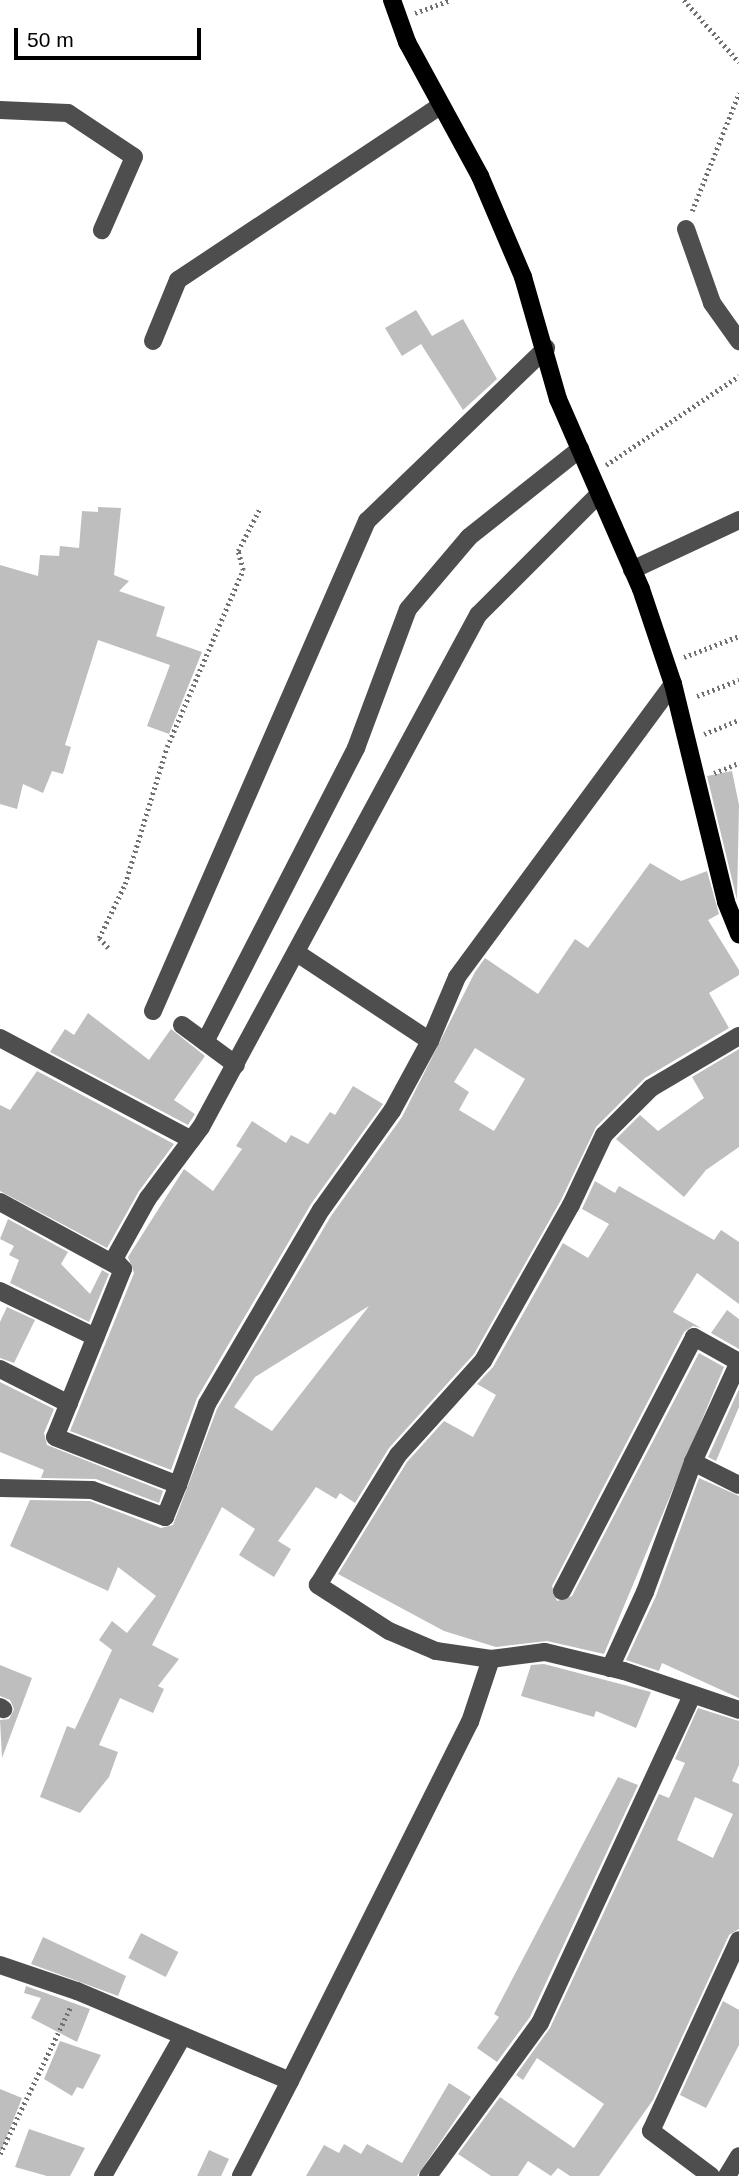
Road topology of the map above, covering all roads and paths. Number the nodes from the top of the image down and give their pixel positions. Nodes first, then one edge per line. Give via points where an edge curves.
1 (392, 0) edge
2 (451, 0) edge
3 (684, 0) edge
4 (399, 19) junction
5 (739, 62) edge
6 (739, 93) edge
7 (440, 106) junction
8 (0, 110) edge
9 (686, 229) joint
10 (102, 230) dead end
11 (153, 341) dead end
12 (739, 341) edge
13 (546, 348) junction
14 (739, 376) edge
15 (580, 449) junction
16 (591, 475) junction
17 (599, 494) junction
18 (260, 508) dead end
19 (739, 520) edge
20 (632, 570) junction
21 (739, 636) edge
22 (666, 664) junction
23 (739, 680) edge
24 (673, 684) junction
25 (677, 704) junction
26 (739, 720) edge
27 (687, 741) junction
28 (734, 910) edge
29 (739, 935) edge
30 (108, 948) dead end
31 (298, 953) junction
32 (153, 1011) dead end
33 (182, 1026) dead end
34 (739, 1036) edge
35 (0, 1038) edge
36 (430, 1041) junction
37 (205, 1042) junction
38 (236, 1065) junction
39 (192, 1140) junction
40 (0, 1202) edge
41 (123, 1269) junction
42 (0, 1291) edge
43 (95, 1337) junction
44 (739, 1362) edge
45 (0, 1369) edge
46 (69, 1404) junction
47 (693, 1462) junction
48 (178, 1485) junction
49 (739, 1485) edge
50 (0, 1488) edge
51 (562, 1591) dead end
52 (491, 1659) junction
53 (610, 1668) junction
54 (691, 1697) junction
55 (739, 1710) edge
56 (739, 1940) edge
57 (0, 1965) edge
58 (77, 1991) junction
59 (183, 2036) junction
60 (290, 2081) junction
61 (0, 2154) edge
62 (739, 2155) edge
63 (103, 2176) edge
64 (241, 2176) edge
65 (428, 2176) edge
66 (711, 2176) edge
67 (727, 2176) edge

1 - 4 main road
2 - 4 path
3 - 5 path
4 - 7 main road
6 - 9 path
7 - 11 street via 178,280
7 - 13 main road via 480,176 523,277
8 - 10 street via 68,113 134,157
9 - 12 street via 712,303
13 - 15 main road via 558,399
13 - 32 street via 367,521
14 - 16 path
15 - 16 main road
15 - 37 street via 469,537 408,609 356,748
16 - 17 main road
17 - 20 main road
17 - 31 street via 478,615
18 - 30 path via 239,551 243,570 167,747 125,884 99,939
19 - 20 street
20 - 22 main road
21 - 22 path
22 - 24 main road
23 - 25 path
24 - 25 main road
24 - 36 street via 457,977
25 - 27 main road
26 - 27 path
27 - 28 main road
28 - 29 main road
31 - 36 street
31 - 38 street
33 - 37 street
34 - 52 street via 651,1088 604,1135 571,1205 483,1362 398,1455 318,1585 389,1631 436,1651
35 - 39 street
36 - 48 street via 392,1111 321,1210 207,1404
37 - 38 street
38 - 39 street
39 - 41 street via 148,1198 114,1259
40 - 41 street
41 - 43 street
42 - 43 street
43 - 46 street
44 - 47 street
44 - 51 street via 694,1337
45 - 46 street
46 - 48 street via 55,1437
47 - 49 street
47 - 53 street via 645,1592
48 - 50 street via 165,1517 92,1490
52 - 53 street via 545,1652
52 - 60 street via 470,1723
53 - 54 street
54 - 55 street
54 - 65 street via 540,2023
56 - 66 street via 650,2131
57 - 58 street
58 - 59 street
58 - 61 path
59 - 60 street
59 - 63 street
60 - 64 street
62 - 67 street

